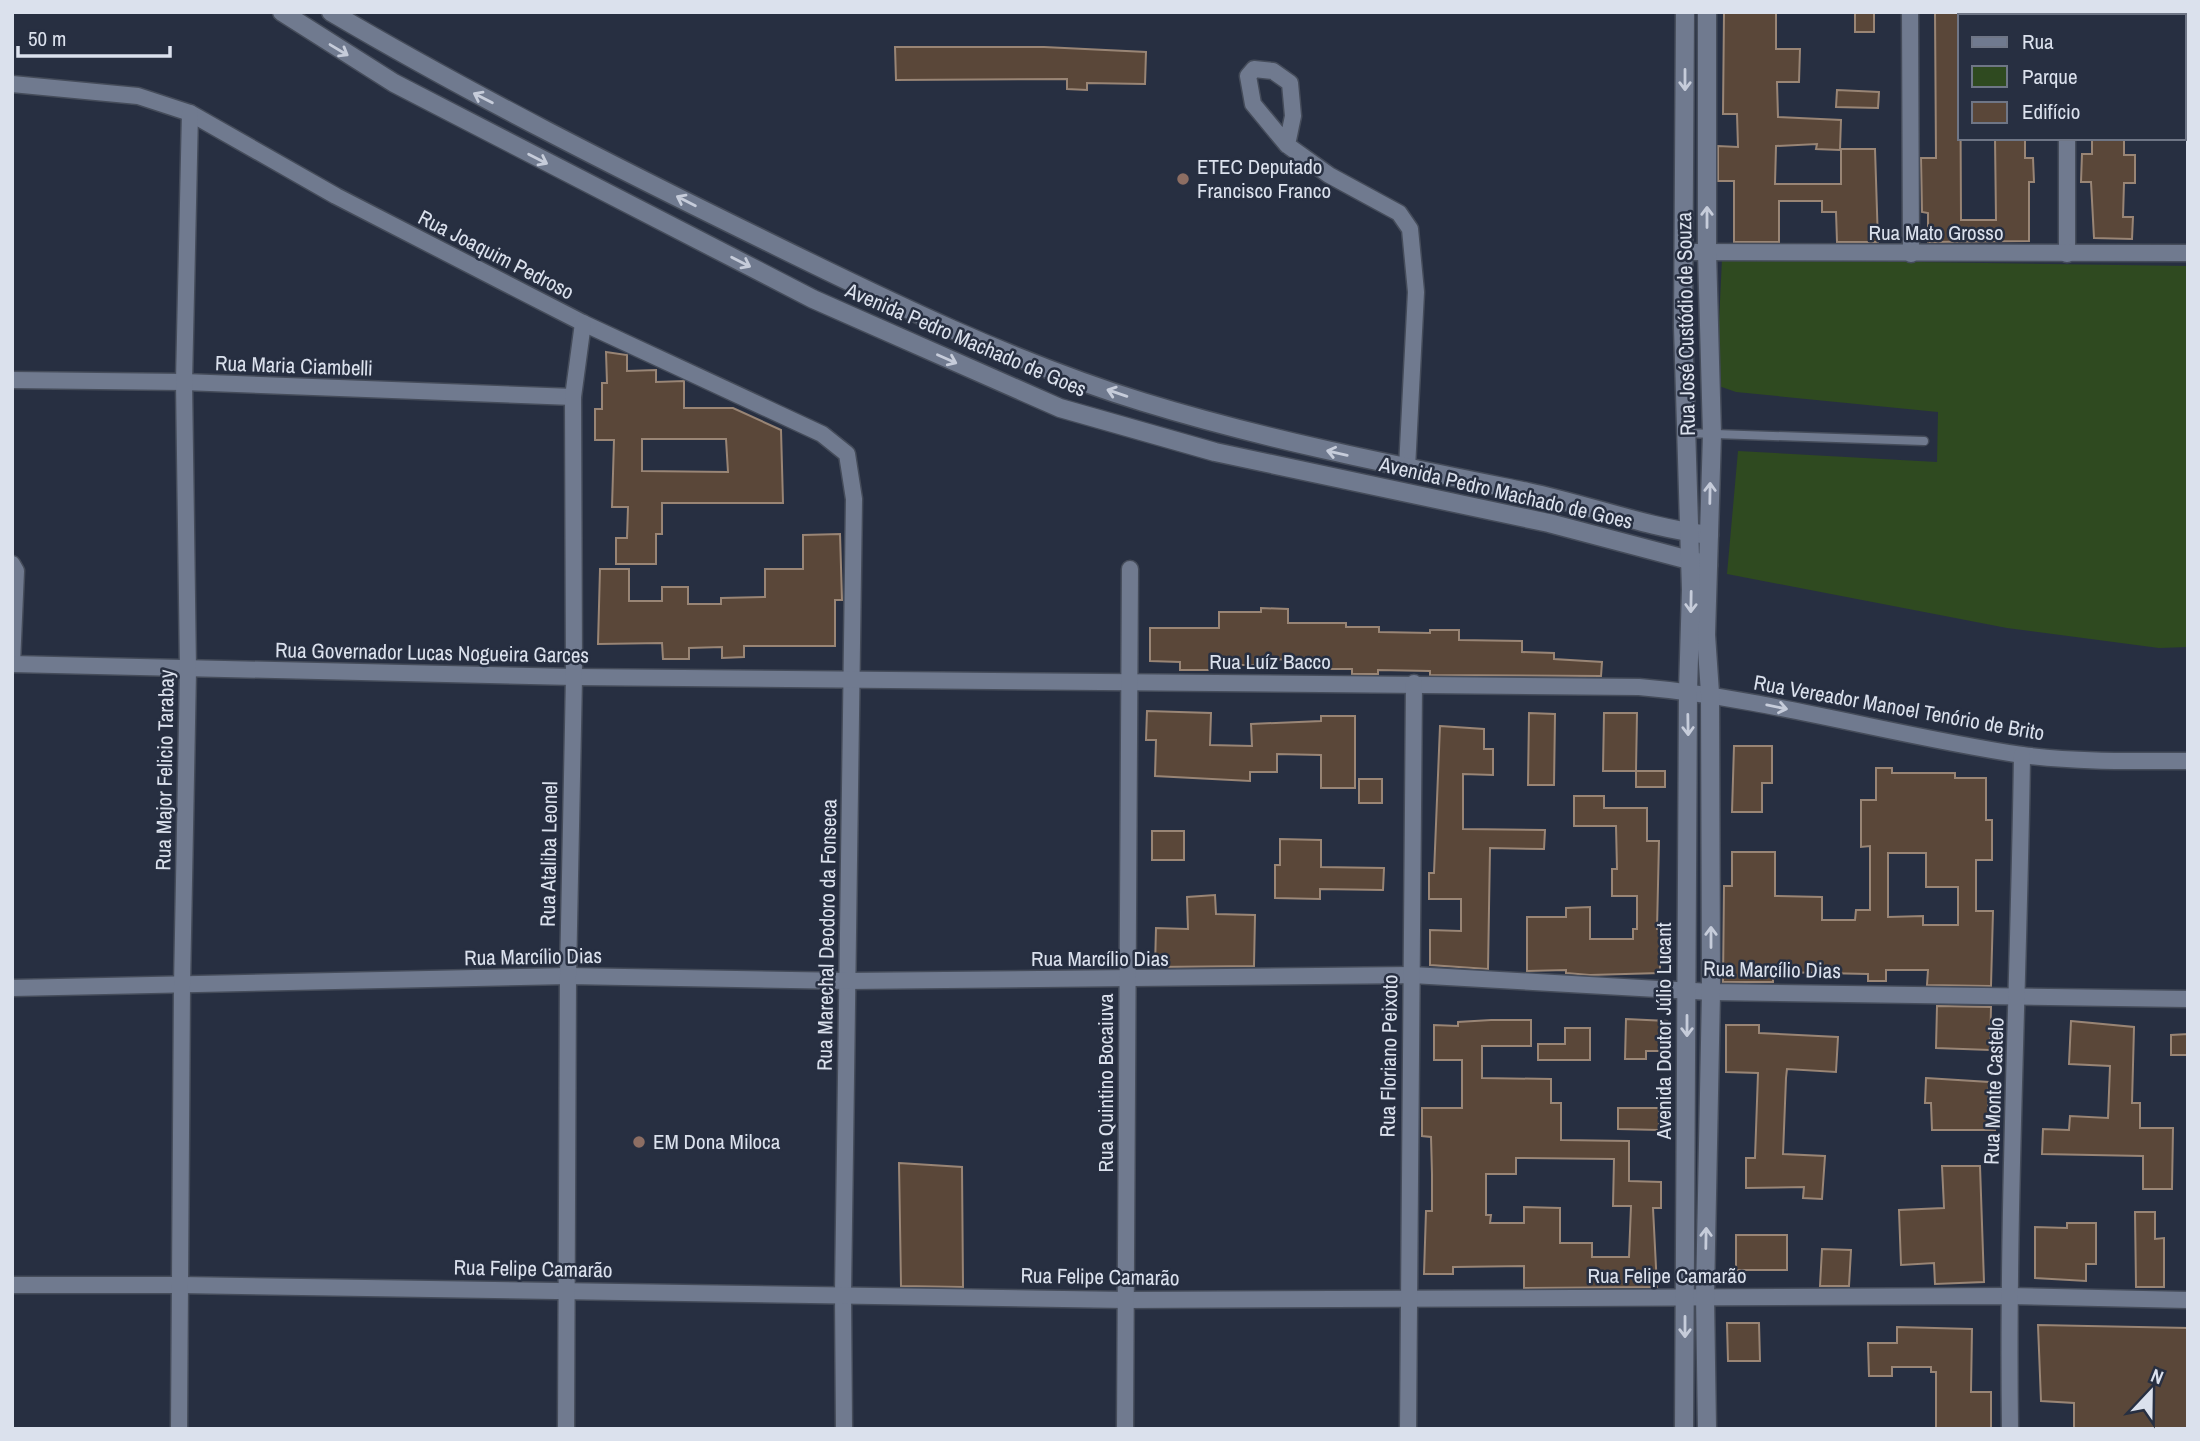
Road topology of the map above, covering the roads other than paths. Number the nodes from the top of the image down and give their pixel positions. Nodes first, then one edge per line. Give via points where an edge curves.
1 (282, 12) edge
2 (331, 12) edge
3 (1685, 12) edge
4 (1707, 12) edge
5 (1910, 12) edge
6 (12, 84) edge
7 (190, 113) junction
8 (2067, 140) edge
9 (1287, 145) dead end
10 (1683, 252) junction
11 (1707, 253) junction
12 (2188, 253) edge
13 (1911, 254) junction
14 (2067, 254) junction
15 (583, 323) junction
16 (12, 380) edge
17 (184, 382) junction
18 (573, 397) junction
19 (1686, 433) junction
20 (1712, 434) junction
21 (1924, 441) dead end
22 (839, 445) joint
23 (1407, 468) junction
24 (1690, 533) junction
25 (1710, 535) junction
26 (1689, 561) junction
27 (12, 564) edge
28 (1708, 565) junction
29 (1130, 569) dead end
30 (1698, 634) junction
31 (12, 664) edge
32 (188, 670) junction
33 (574, 677) junction
34 (852, 677) junction
35 (1132, 682) junction
36 (1414, 683) junction
37 (1688, 691) junction
38 (1710, 693) junction
39 (2022, 755) junction
40 (2188, 761) edge
41 (1412, 975) junction
42 (568, 976) junction
43 (1128, 980) junction
44 (848, 981) junction
45 (182, 986) junction
46 (12, 988) edge
47 (1687, 990) junction
48 (1712, 992) junction
49 (2019, 995) junction
50 (2188, 999) edge
51 (12, 1285) edge
52 (180, 1285) junction
53 (568, 1291) junction
54 (843, 1294) junction
55 (1705, 1296) junction
56 (2008, 1296) junction
57 (1685, 1297) junction
58 (1408, 1298) junction
59 (1126, 1300) junction
60 (2188, 1300) edge
61 (179, 1429) edge
62 (566, 1429) edge
63 (844, 1429) edge
64 (1125, 1429) edge
65 (1408, 1429) edge
66 (1684, 1429) edge
67 (1707, 1429) edge
68 (2010, 1429) edge

1 -> 26 street, Avenida Pedro Machado de Goes via 394,83 775,280 1060,408 1215,452 1549,523
23 -> 2 street, Avenida Pedro Machado de Goes via 1211,422 1040,365 714,216 414,62
3 -> 10 street, Rua José Custódio de Souza
11 -> 4 street, Rua José Custódio de Souza
5 - 13 street
6 - 7 street, Rua Joaquim Pedroso via 138,96
7 - 15 street, Rua Joaquim Pedroso via 336,196
7 - 17 street, Rua Major Felicio Tarabay
8 - 14 street
9 - 23 street via 1399,214 1410,229 1416,292
10 - 11 street, Rua Mato Grosso
10 - 19 street, Rua José Custódio de Souza
11 - 13 street, Rua Mato Grosso
11 - 20 street, Rua José Custódio de Souza
12 - 14 street, Rua Mato Grosso
13 - 14 street, Rua Mato Grosso
15 - 18 street, Rua Ataliba Leonel
15 - 22 street, Rua Joaquim Pedroso
16 - 17 street, Rua Maria Ciambelli
17 - 18 street, Rua Maria Ciambelli
17 - 32 street, Rua Major Felicio Tarabay
18 - 33 street, Rua Ataliba Leonel
19 - 20 lane
19 - 24 street, Rua José Custódio de Souza
20 - 21 lane
25 -> 20 street, Rua José Custódio de Souza
22 - 34 street, Rua Marechal Deodoro da Fonseca via 851,467 854,499
23 - 24 street, Avenida Pedro Machado de Goes via 1533,493
24 - 25 street, Avenida Pedro Machado de Goes
24 - 26 street, Rua José Custódio de Souza
25 - 28 street, Rua José Custódio de Souza
26 - 28 street, Avenida Pedro Machado de Goes
26 -> 30 street, Rua José Custódio de Souza
27 - 31 street via 16,571
28 - 30 street, Rua José Custódio de Souza
29 - 35 street, Rua Quintino Bocaiuva
30 - 37 street, Avenida Doutor Júlio Lucant
30 - 38 street
31 - 32 street, Rua Governador Lucas Nogueira Garces
32 - 33 street, Rua Governador Lucas Nogueira Garces
32 - 45 street, Rua Major Felicio Tarabay
33 - 34 street, Rua Governador Lucas Nogueira Garces
33 - 42 street, Rua Ataliba Leonel
34 - 35 street, Rua Luíz Bacco
34 - 44 street, Rua Marechal Deodoro da Fonseca
35 - 36 street, Rua Luíz Bacco
35 - 43 street, Rua Quintino Bocaiuva
36 - 37 street, Rua Luíz Bacco
36 - 41 street, Rua Floriano Peixoto
37 - 38 street, Rua Vereador Manoel Tenório de Brito
37 -> 47 street, Avenida Doutor Júlio Lucant
38 -> 39 street, Rua Vereador Manoel Tenório de Brito
48 -> 38 street
39 - 40 street, Rua Vereador Manoel Tenório de Brito
39 - 49 street, Rua Monte Castelo
41 - 43 street, Rua Marcílio Dias
41 - 47 street, Rua Marcílio Dias
41 - 58 street, Rua Floriano Peixoto
42 - 44 street, Rua Marcílio Dias
42 - 45 street, Rua Marcílio Dias
42 - 53 street, Rua Ataliba Leonel
43 - 44 street, Rua Marcílio Dias
43 - 59 street, Rua Quintino Bocaiuva
44 - 54 street, Rua Marechal Deodoro da Fonseca
45 - 46 street, Rua Marcílio Dias
45 - 52 street, Rua Major Felicio Tarabay
47 - 48 street, Rua Marcílio Dias
47 -> 57 street, Avenida Doutor Júlio Lucant
48 - 49 street, Rua Marcílio Dias
55 -> 48 street
49 - 50 street, Rua Marcílio Dias
49 - 56 street, Rua Monte Castelo
51 - 52 street, Rua Felipe Camarão
52 - 53 street, Rua Felipe Camarão
52 - 61 street, Rua Major Felicio Tarabay
53 - 54 street, Rua Felipe Camarão
53 - 62 street, Rua Ataliba Leonel
54 - 59 street, Rua Felipe Camarão
54 - 63 street, Rua Marechal Deodoro da Fonseca
55 - 56 street, Rua Felipe Camarão
55 - 57 street, Rua Felipe Camarão
55 - 67 street
56 - 60 street, Rua Felipe Camarão
56 - 68 street, Rua Monte Castelo
57 - 58 street, Rua Felipe Camarão
57 -> 66 street, Avenida Doutor Júlio Lucant
58 - 59 street, Rua Felipe Camarão
58 - 65 street, Rua Floriano Peixoto
59 - 64 street, Rua Quintino Bocaiuva

